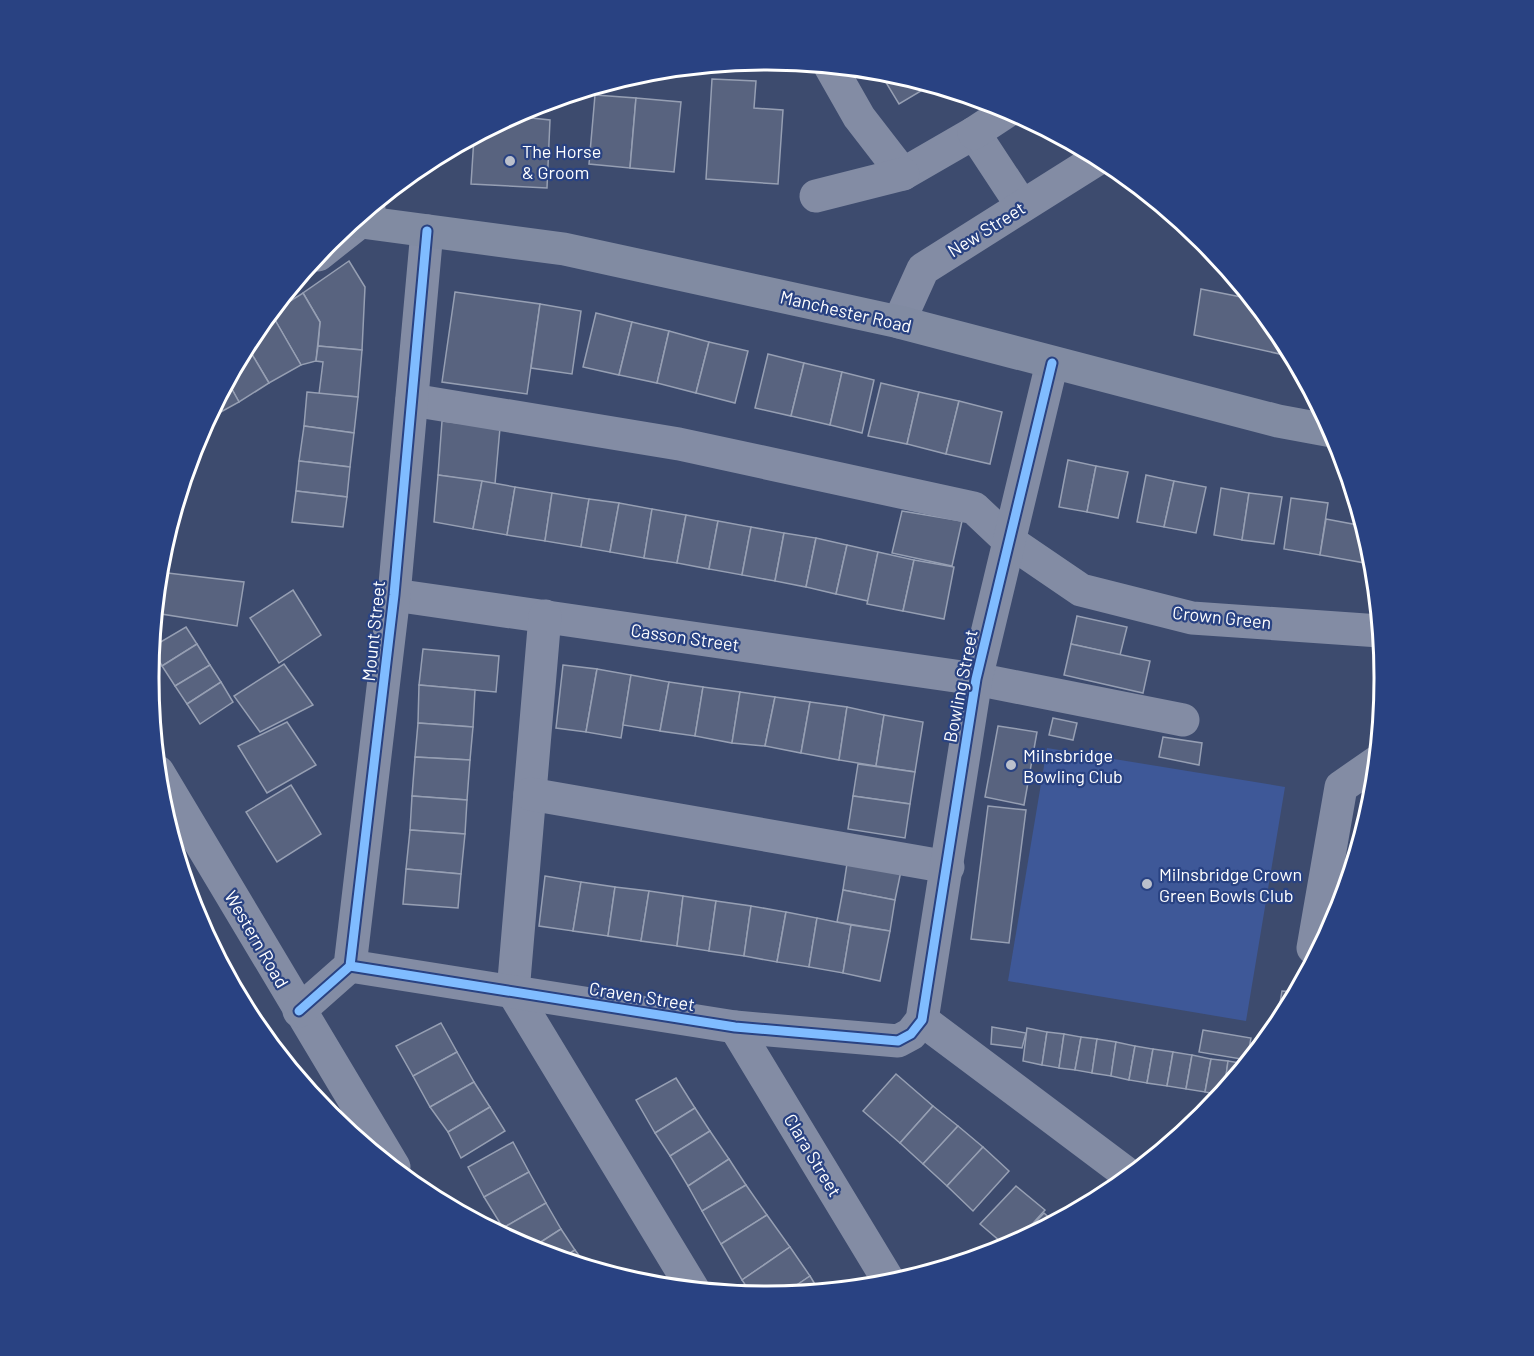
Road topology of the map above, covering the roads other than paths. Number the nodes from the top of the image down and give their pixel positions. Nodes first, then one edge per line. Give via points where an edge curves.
1 (835, 75) edge
2 (999, 117) edge
3 (974, 133) junction
4 (1090, 164) edge
5 (903, 174) junction
6 (816, 196) dead end
7 (1022, 206) junction
8 (369, 219) edge
9 (428, 231) junction
10 (898, 322) junction
11 (1052, 363) junction
12 (412, 400) junction
13 (1321, 429) edge
14 (1009, 541) junction
15 (394, 595) junction
16 (545, 616) junction
17 (1372, 630) edge
18 (976, 679) junction
19 (1183, 720) dead end
20 (1367, 769) edge
21 (170, 793) edge
22 (531, 794) junction
23 (948, 867) junction
24 (1314, 942) edge
25 (350, 966) junction
26 (513, 992) junction
27 (299, 1011) junction
28 (922, 1020) junction
29 (735, 1027) junction
30 (383, 1148) edge
31 (1123, 1170) edge
32 (885, 1274) edge
33 (688, 1280) edge

1 - 5 street via 859,117
2 - 3 street
3 - 5 street
3 - 7 street
4 - 7 street, New Street
5 - 6 street
7 - 10 street, New Street via 923,269
8 - 9 main road, Manchester Road
9 - 10 main road, Manchester Road via 564,249
9 - 12 street, Mount Street
10 - 11 main road, Manchester Road
11 - 13 main road, Manchester Road
11 - 14 street, Bowling Street
12 - 14 street, Crown Green via 679,444 974,508
12 - 15 street, Mount Street
14 - 17 street, Crown Green via 1081,590 1192,618
14 - 18 street, Bowling Street
15 - 16 street, Casson Street
15 - 25 street, Mount Street
16 - 18 street, Casson Street
16 - 22 street
18 - 19 street, Casson Street
18 - 23 street, Bowling Street
20 - 24 street via 1341,788
21 - 27 street, Western Road
22 - 23 street
22 - 26 street
23 - 28 street, Bowling Street
25 - 26 street, Craven Street
25 - 27 street
26 - 29 street, Craven Street
26 - 33 street
27 - 30 street, Western Road
28 - 29 street, Craven Street via 911,1034 898,1041
28 - 31 street
29 - 32 street, Clara Street

